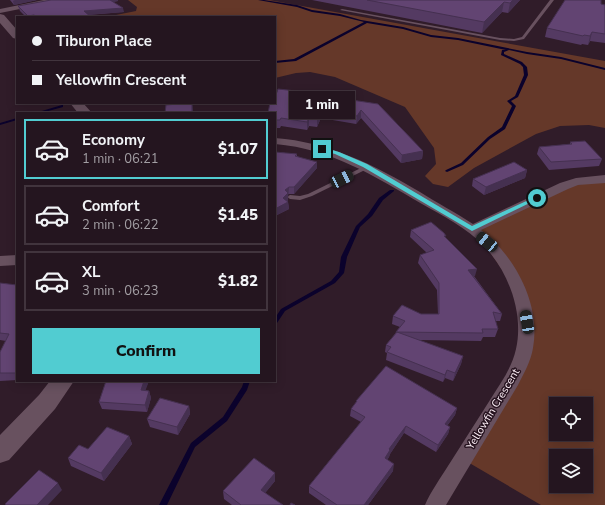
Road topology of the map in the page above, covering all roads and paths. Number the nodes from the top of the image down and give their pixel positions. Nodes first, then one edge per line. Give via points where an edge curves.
1 (55, 0) edge
2 (552, 0) edge
3 (342, 10) dead end
4 (0, 11) edge
5 (0, 17) edge
6 (16, 35) edge
7 (77, 104) edge
8 (84, 112) edge
9 (276, 141) edge
10 (367, 167) junction
11 (605, 179) edge
12 (290, 198) dead end
13 (472, 229) junction
14 (16, 260) edge
15 (0, 261) edge
16 (62, 382) edge
17 (0, 452) edge
18 (435, 505) edge

1 - 4 street
2 - 3 lane via 523,38 514,40
5 - 6 street
7 - 8 street
9 - 10 street, Yellowfin Crescent via 322,149
10 - 12 lane via 310,195
10 - 13 street, Yellowfin Crescent
11 - 13 street via 564,186
13 - 18 street, Yellowfin Crescent via 497,253 516,284 524,304 527,322 526,341 521,361 512,380
14 - 15 street
16 - 17 street

